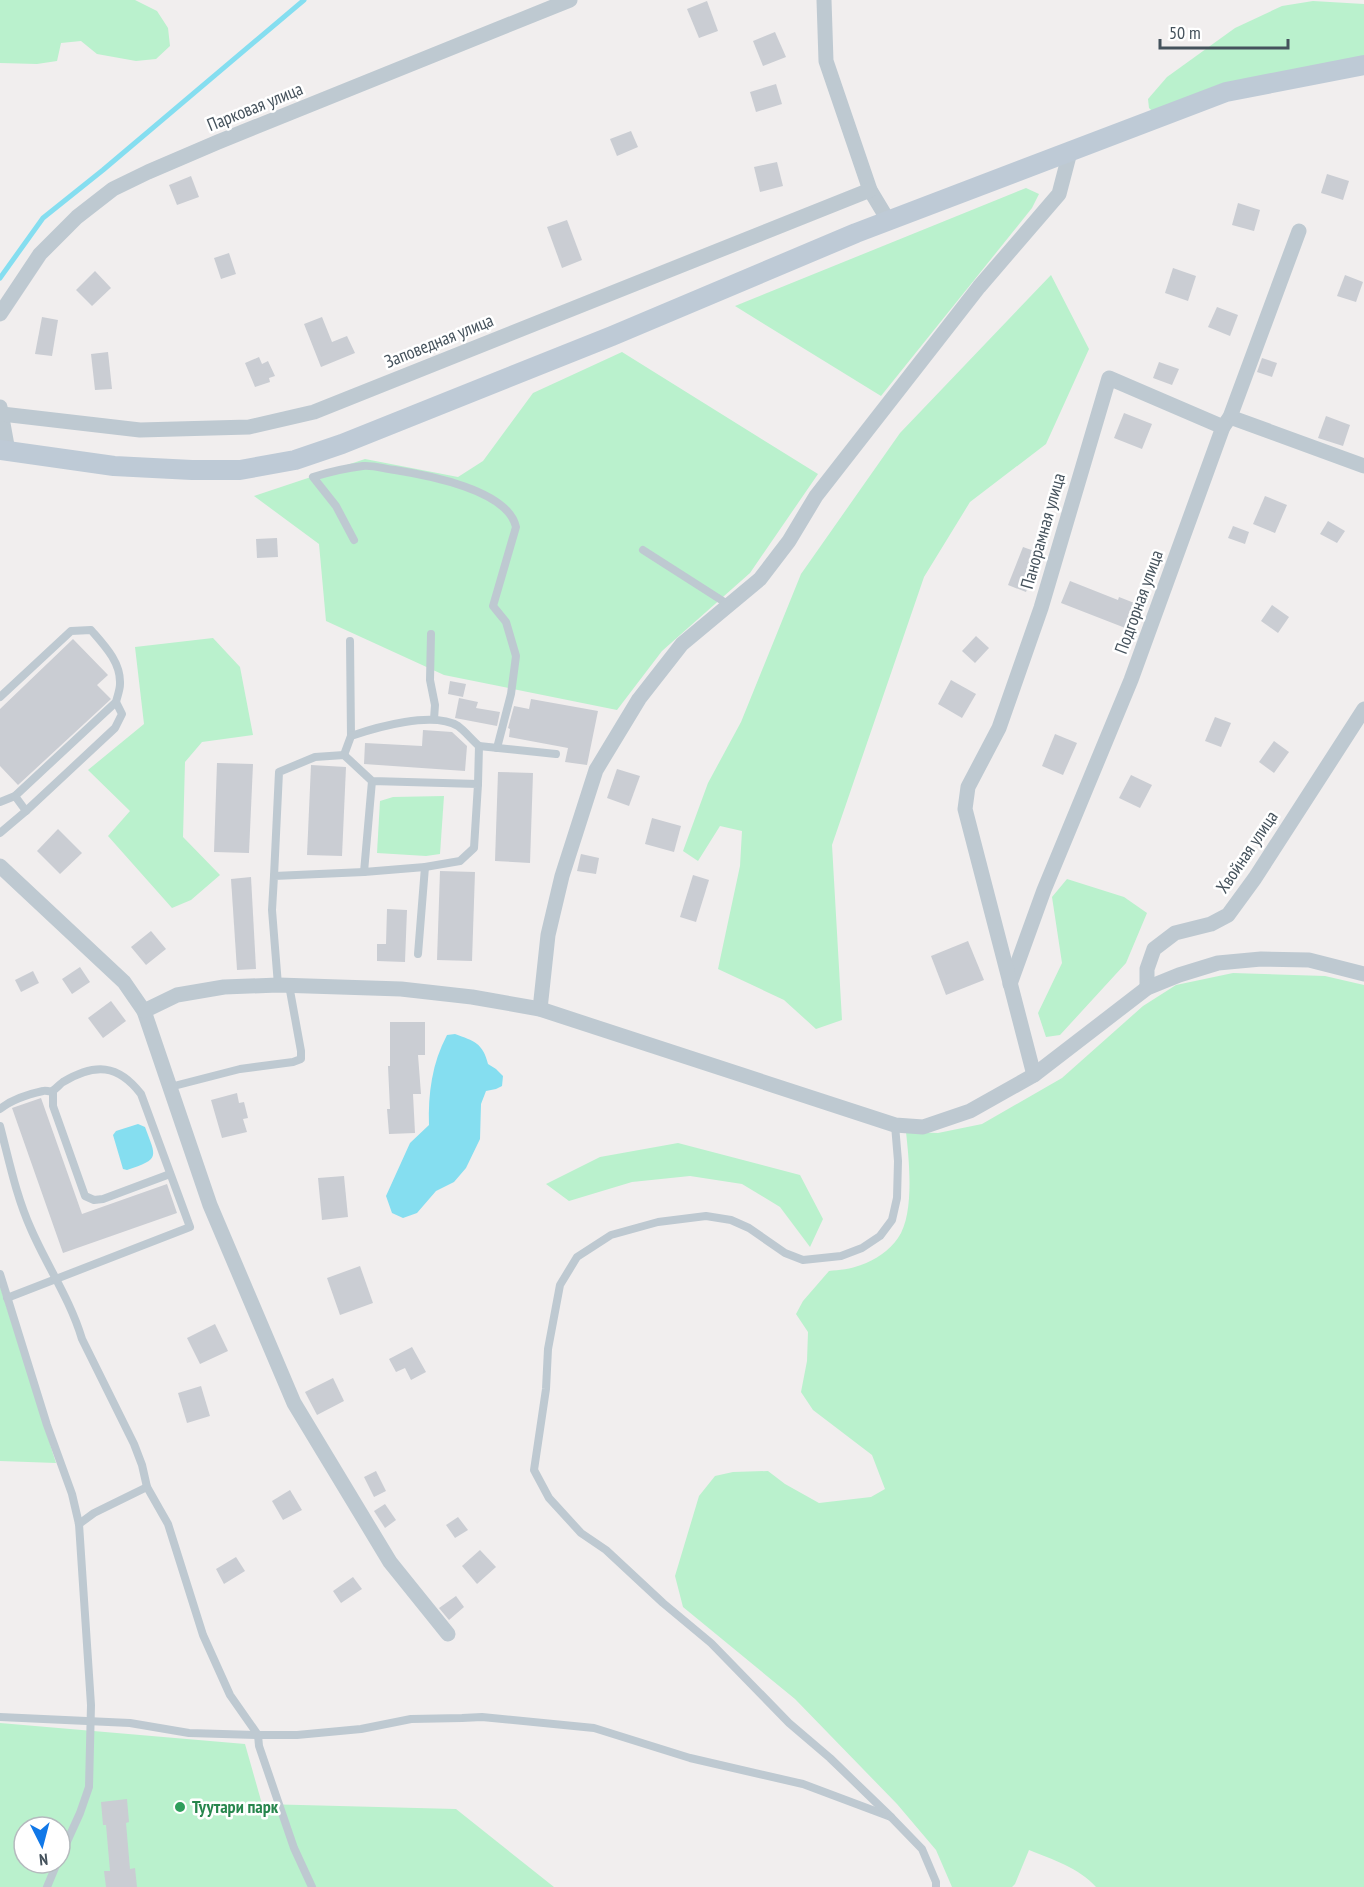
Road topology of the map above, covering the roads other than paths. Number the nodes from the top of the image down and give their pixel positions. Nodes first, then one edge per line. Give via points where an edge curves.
1 (570, 0) edge
2 (824, 0) edge
3 (1364, 65) edge
4 (1070, 152) junction
5 (870, 190) junction
6 (888, 220) junction
7 (1299, 231) dead end
8 (0, 314) edge
9 (1, 411) edge
10 (1227, 422) junction
11 (4, 450) edge
12 (1364, 466) edge
13 (354, 540) dead end
14 (643, 550) dead end
15 (729, 605) junction
16 (431, 634) dead end
17 (350, 641) dead end
18 (0, 697) edge
19 (116, 702) junction
20 (1364, 709) edge
21 (435, 719) junction
22 (351, 736) junction
23 (479, 746) junction
24 (497, 748) junction
25 (556, 754) dead end
26 (344, 755) junction
27 (372, 781) junction
28 (478, 784) junction
29 (15, 796) junction
30 (0, 802) edge
31 (26, 811) junction
32 (0, 833) edge
33 (0, 866) edge
34 (425, 867) junction
35 (364, 872) junction
36 (274, 876) junction
37 (418, 954) dead end
38 (1364, 974) edge
39 (1010, 984) junction
40 (284, 985) junction
41 (1148, 988) junction
42 (540, 1009) junction
43 (144, 1011) junction
44 (1034, 1075) junction
45 (170, 1087) junction
46 (53, 1091) junction
47 (0, 1109) edge
48 (895, 1125) junction
49 (0, 1126) edge
50 (170, 1174) junction
51 (0, 1274) edge
52 (57, 1277) junction
53 (7, 1298) junction
54 (147, 1487) junction
55 (79, 1524) junction
56 (448, 1634) dead end
57 (0, 1717) edge
58 (90, 1721) junction
59 (258, 1736) junction
60 (891, 1817) junction
61 (72, 1831) edge
62 (312, 1887) edge
63 (936, 1887) edge

1 - 8 street, Парковая улица via 218,142 113,189 77,217 40,254
2 - 5 street via 826,60
3 - 4 street via 1226,92
4 - 6 street
4 - 15 street via 1059,195 979,287 816,496 760,579
5 - 6 street
5 - 9 street, Заповедная улица via 314,412 249,427 140,430
6 - 11 street via 612,336 295,460 240,470 192,470 114,466
7 - 10 street, Подгорная улица
9 - 11 street
10 - 12 street
10 - 39 street, Подгорная улица via 1131,680 1044,890
10 - 39 street, Панорамная улица via 1109,378 1041,608 999,728 968,787 965,810
13 - 24 lane via 336,506 313,477 365,466 420,474 470,487 504,508 514,519 516,527 493,606 506,622 516,656
14 - 15 lane
15 - 42 street via 682,644 639,699 596,770 562,876 548,935
16 - 21 lane via 430,680
17 - 22 lane
18 - 19 lane via 71,631 91,630 109,650 118,669
19 - 29 lane
19 - 31 lane via 122,714 115,728
20 - 41 street, Хвойная улица via 1228,915 1211,924 1175,933 1154,949 1146,969
21 - 22 lane via 384,725
21 - 23 lane via 457,725
22 - 26 lane
23 - 24 lane
23 - 28 lane
24 - 25 lane
26 - 27 lane
26 - 36 lane via 315,757 279,772
27 - 28 lane
27 - 35 lane
28 - 34 lane via 474,848 460,861
29 - 30 lane
29 - 31 lane
31 - 32 lane
33 - 43 street via 123,982
34 - 35 lane
34 - 37 lane
35 - 36 lane
36 - 40 lane via 272,910
38 - 41 street via 1309,960 1261,959 1218,963
39 - 44 street
40 - 42 street via 401,989
40 - 43 street via 224,987 177,995
40 - 45 lane via 301,1059
41 - 44 street
42 - 48 street
43 - 45 street
44 - 48 street via 970,1111 922,1127
45 - 56 street via 210,1205 294,1403 390,1562
46 - 47 lane via 43,1091
46 - 50 lane via 63,1082 93,1069 113,1070 130,1080 141,1094
46 - 50 lane via 53,1106 85,1196 103,1199
48 - 60 lane via 897,1198 892,1220 880,1236 862,1248 842,1256 802,1260 731,1220 706,1216 658,1222 612,1235 577,1257 560,1285 534,1470 549,1498 581,1533 606,1550 711,1643 789,1723
49 - 52 lane via 31,1229
50 - 52 lane via 190,1227
51 - 53 lane
52 - 53 lane
52 - 54 lane via 82,1339 134,1444
53 - 55 lane
54 - 55 lane
54 - 59 lane via 168,1524 207,1645 230,1695
55 - 58 lane
57 - 58 lane
58 - 59 lane via 130,1722 189,1733
58 - 61 lane via 89,1787
59 - 60 lane via 361,1729 411,1719 482,1717 594,1728 690,1758 802,1784
59 - 62 lane via 294,1848
60 - 63 lane via 922,1849

